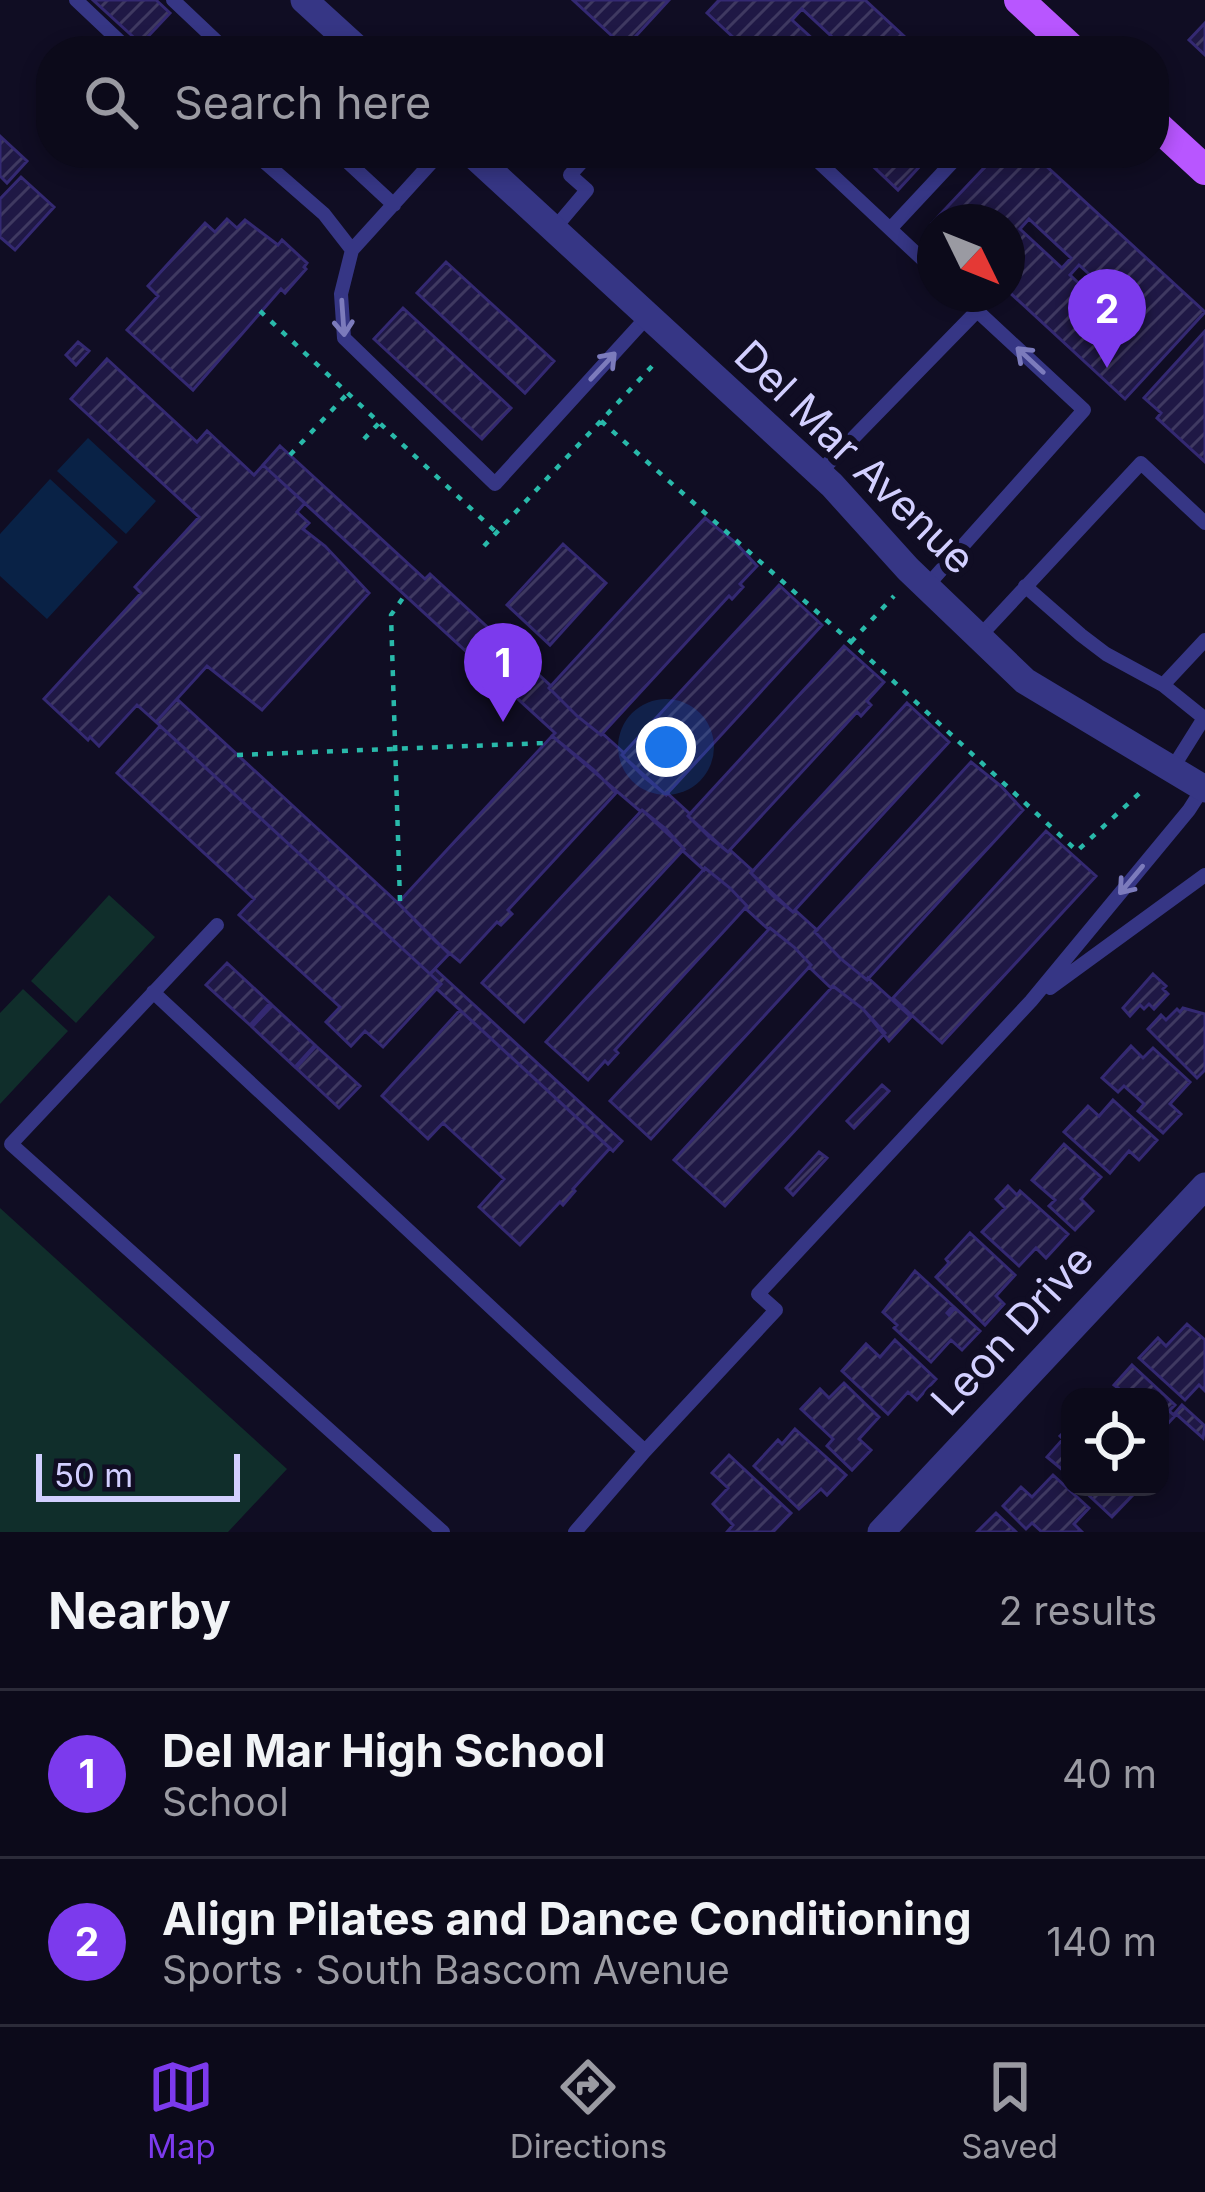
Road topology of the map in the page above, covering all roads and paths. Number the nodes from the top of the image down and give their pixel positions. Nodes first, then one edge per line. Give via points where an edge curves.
1 (76, 0) edge
2 (173, 0) edge
3 (304, 0) edge
4 (1036, 6) edge
5 (114, 36) edge
6 (211, 36) edge
7 (344, 36) edge
8 (1057, 36) edge
9 (1169, 137) edge
10 (271, 168) edge
11 (354, 168) edge
12 (427, 168) edge
13 (487, 168) edge
14 (576, 168) edge
15 (824, 168) edge
16 (947, 168) edge
17 (1205, 170) edge
18 (394, 205) junction
19 (890, 229) junction
20 (554, 230) junction
21 (352, 250) junction
22 (917, 254) edge
23 (260, 311) dead end
24 (976, 312) edge
25 (978, 312) edge
26 (648, 316) junction
27 (655, 363) dead end
28 (348, 393) junction
29 (601, 421) junction
30 (379, 423) junction
31 (364, 439) dead end
32 (290, 455) dead end
33 (819, 473) junction
34 (1205, 523) edge
35 (497, 532) junction
36 (484, 546) dead end
37 (1025, 586) junction
38 (926, 587) junction
39 (405, 595) dead end
40 (894, 596) dead end
41 (979, 638) junction
42 (1205, 640) edge
43 (851, 642) junction
44 (1163, 685) junction
45 (546, 743) dead end
46 (396, 748) junction
47 (237, 754) dead end
48 (1172, 769) junction
49 (1144, 789) dead end
50 (1204, 789) edge
51 (1205, 875) edge
52 (400, 901) dead end
53 (217, 925) dead end
54 (153, 992) junction
55 (1031, 1001) junction
56 (1205, 1186) edge
57 (645, 1451) junction
58 (443, 1532) edge
59 (575, 1532) edge
60 (880, 1532) edge

1 - 5 lane
2 - 6 lane
3 - 7 street
4 - 8 main road
9 - 17 main road
10 - 21 lane
11 - 18 lane
12 - 18 lane
13 - 20 street, Del Mar Avenue
14 - 20 lane via 570,175 586,190
15 - 19 lane
16 - 19 lane
18 - 21 lane
19 - 22 lane
20 - 26 street, Del Mar Avenue
21 -> 26 lane via 341,294 344,338 495,484
23 - 28 path
24 - 33 lane
38 -> 25 lane via 1084,410
26 - 33 street, Del Mar Avenue
27 - 29 path
28 - 30 path
28 - 32 path
29 - 35 path
29 - 43 path
30 - 31 path
30 - 35 path
33 - 38 street, Del Mar Avenue
34 - 37 lane via 1141,463
35 - 36 path
37 - 41 lane
37 - 44 lane via 1106,654
38 - 41 street, Del Mar Avenue
39 - 46 path via 391,615
40 - 43 path
41 - 48 street, Del Mar Avenue via 1025,681
42 - 44 lane
43 - 49 path via 1077,851
44 - 48 lane via 1204,718
45 - 46 path
46 - 47 path
46 - 52 path
48 - 50 street, Del Mar Avenue
50 -> 55 lane
51 - 55 lane
53 - 54 lane
54 - 57 lane
54 - 58 lane via 11,1144
55 - 57 lane via 758,1294 776,1310
56 - 60 street, Leon Drive
57 - 59 lane

